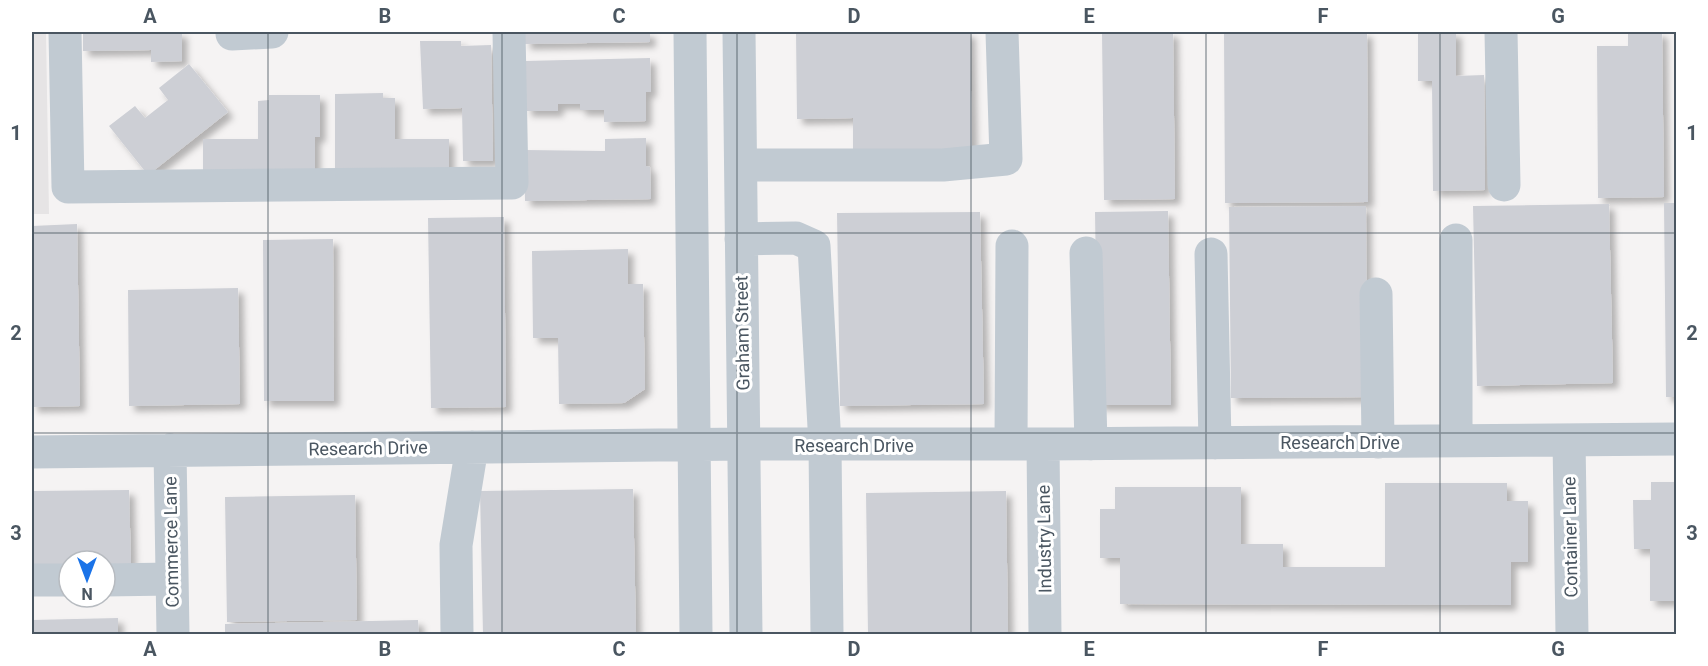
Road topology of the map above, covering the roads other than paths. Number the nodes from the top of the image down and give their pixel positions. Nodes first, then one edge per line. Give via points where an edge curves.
1 (65, 32) edge
2 (272, 32) edge
3 (509, 32) edge
4 (690, 32) edge
5 (739, 32) edge
6 (1002, 32) edge
7 (1501, 32) edge
8 (232, 33) edge
9 (741, 165) junction
10 (1504, 184) dead end
11 (741, 239) junction
12 (1456, 240) dead end
13 (1012, 246) dead end
14 (1086, 253) dead end
15 (1212, 254) dead end
16 (1376, 294) dead end
17 (1677, 439) edge
18 (1569, 440) junction
19 (1456, 441) junction
20 (1378, 442) junction
21 (1215, 443) junction
22 (744, 444) junction
23 (1011, 444) junction
24 (1043, 444) junction
25 (1091, 444) junction
26 (694, 445) junction
27 (825, 445) junction
28 (472, 447) junction
29 (170, 450) junction
30 (32, 452) edge
31 (172, 579) junction
32 (32, 580) edge
33 (57, 580) edge
34 (117, 580) edge
35 (173, 634) edge
36 (457, 634) edge
37 (696, 634) edge
38 (746, 634) edge
39 (827, 634) edge
40 (1045, 634) edge
41 (1572, 634) edge

1 - 3 street via 68,188 512,183
2 - 8 street
4 - 26 street
5 - 9 street, Graham Street
6 - 9 street via 1006,159 943,165
7 - 10 street
9 - 11 street, Graham Street
11 - 22 street, Graham Street
11 - 27 street via 796,238 814,246
12 - 19 street
13 - 23 street
14 - 25 street
15 - 21 street
16 - 20 street
17 - 18 street, Research Drive
18 - 19 street, Research Drive
18 - 41 street, Container Lane
19 - 20 street, Research Drive
20 - 21 street, Research Drive
21 - 25 street, Research Drive
22 - 26 street, Research Drive
22 - 27 street, Research Drive
22 - 38 street, Graham Street
23 - 24 street, Research Drive
23 - 27 street, Research Drive
24 - 25 street, Research Drive
24 - 40 street, Industry Lane
26 - 28 street, Research Drive
26 - 37 street
27 - 39 street
28 - 29 street, Research Drive
28 - 36 street via 456,545
29 - 30 street, Research Drive
29 - 31 street, Commerce Lane
31 - 34 street
31 - 35 street, Commerce Lane
32 - 33 street

